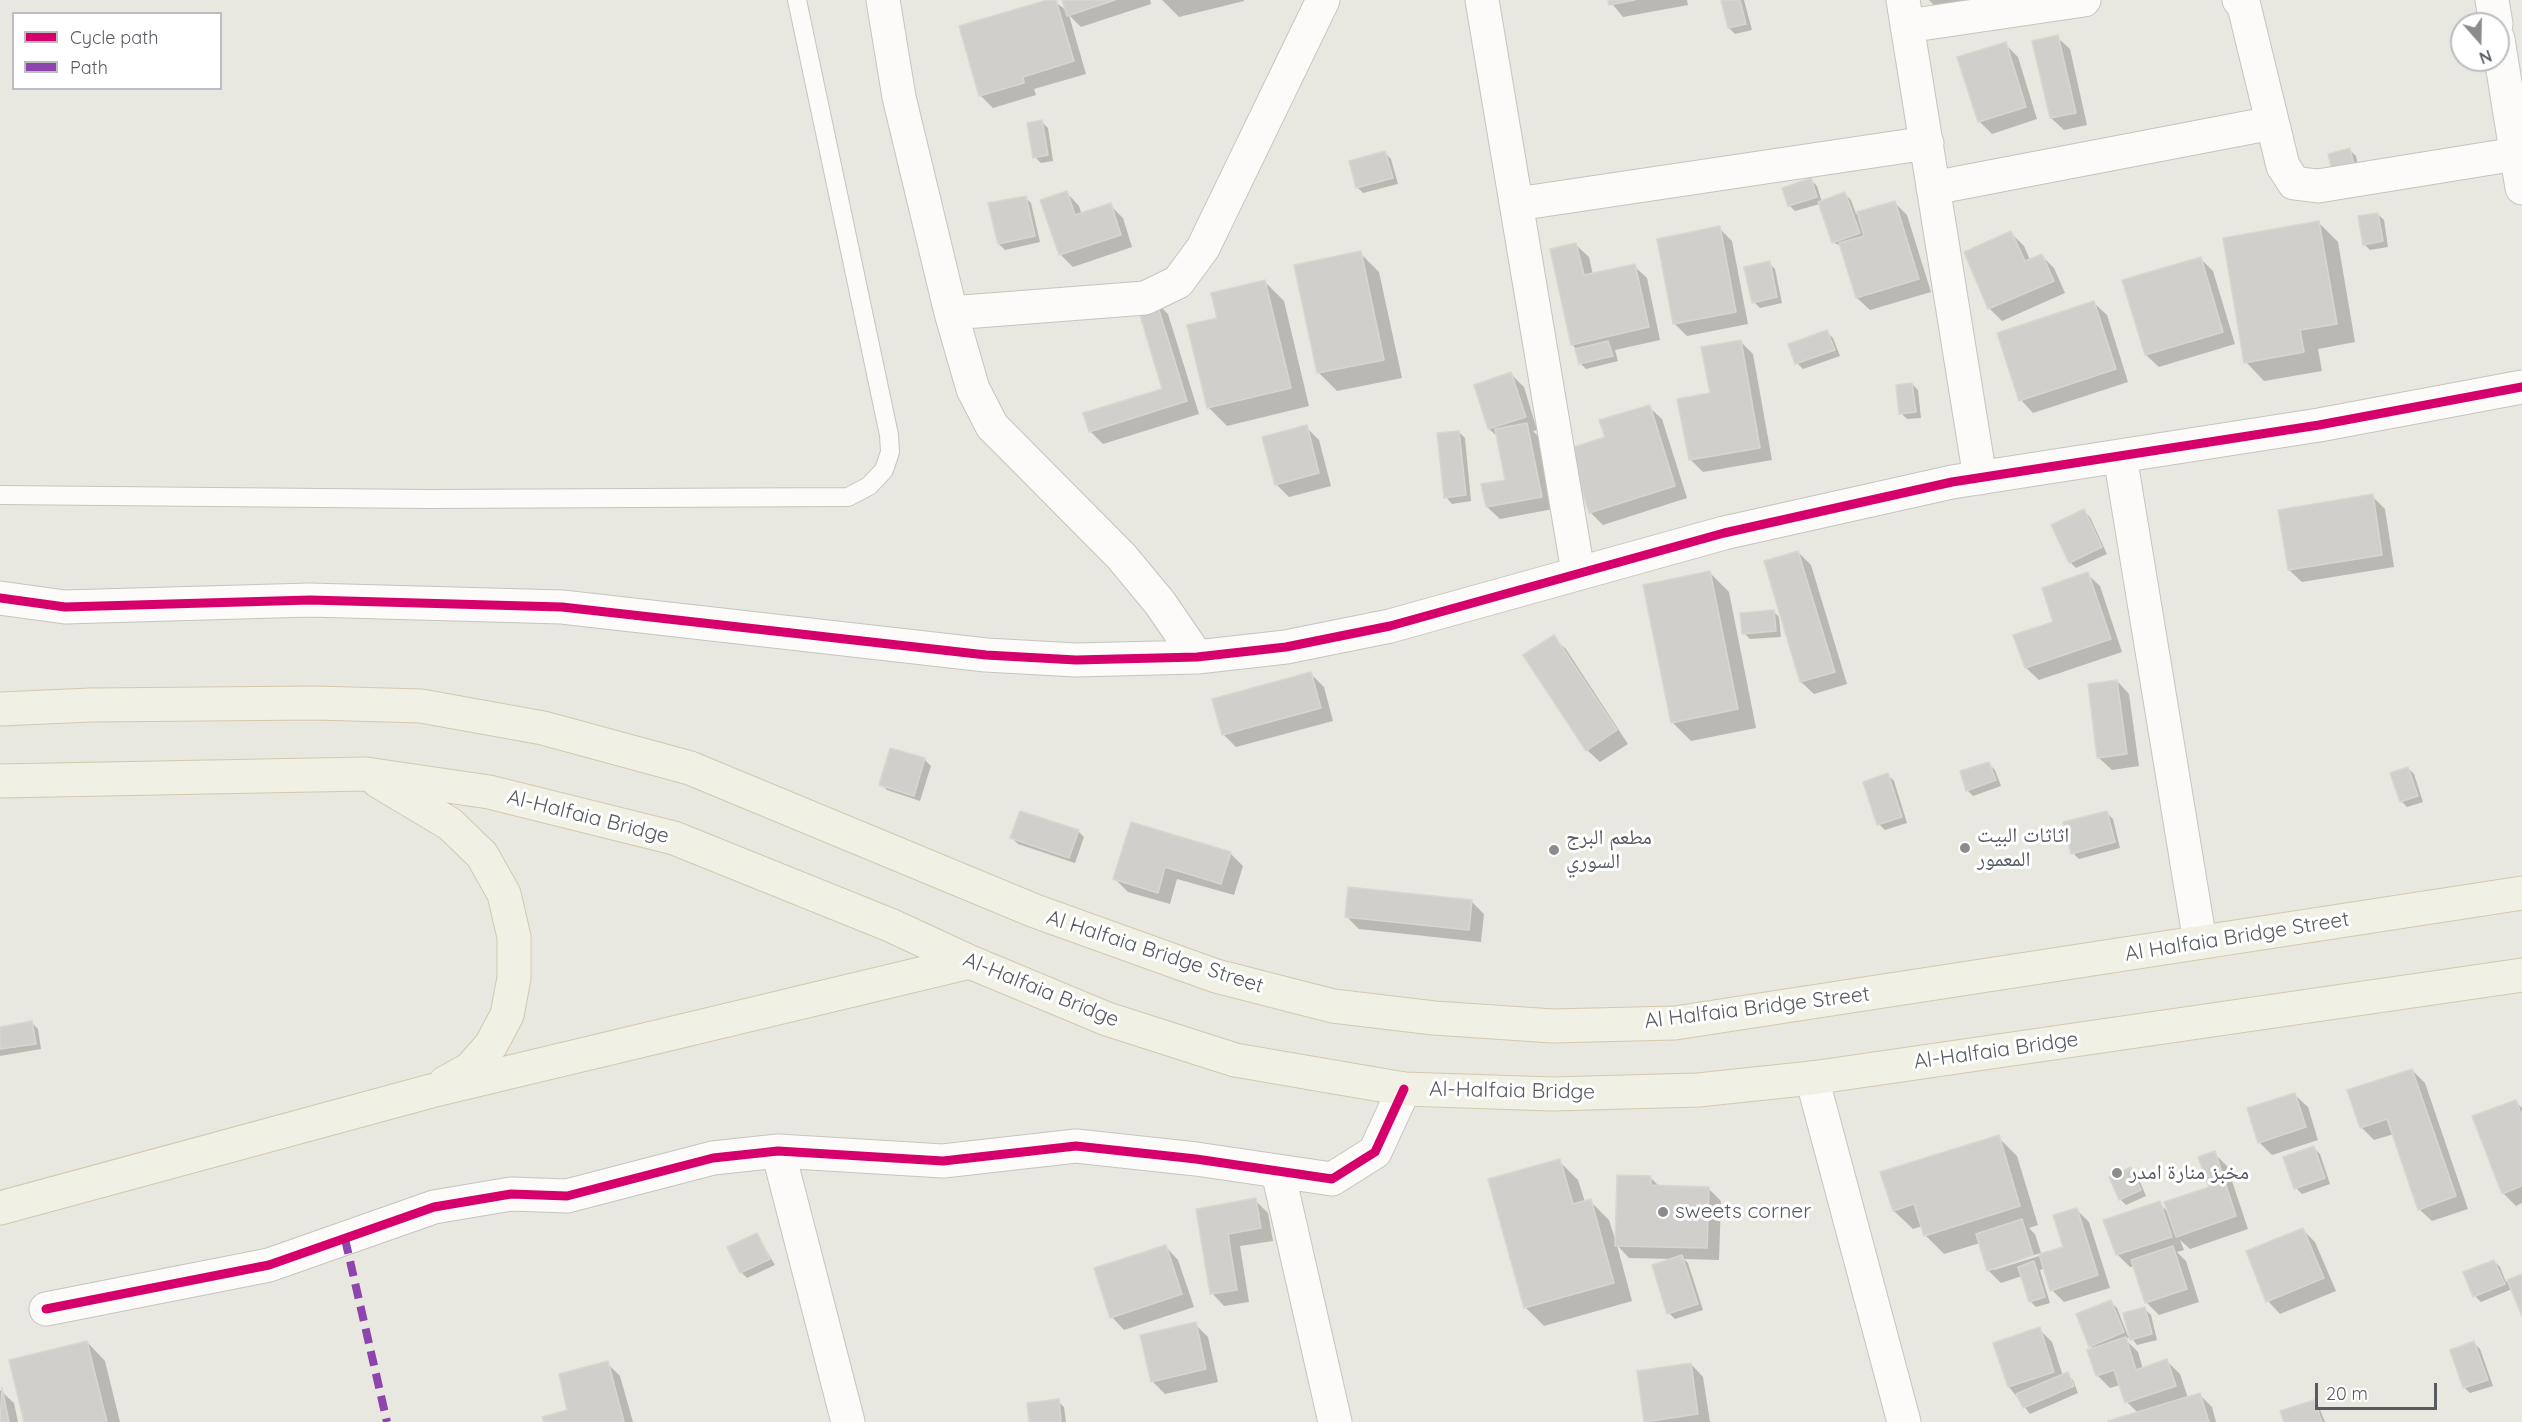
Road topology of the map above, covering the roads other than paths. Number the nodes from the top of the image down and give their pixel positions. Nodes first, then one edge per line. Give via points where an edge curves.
1 (797, 0) edge
2 (883, 0) edge
3 (1323, 0) edge
4 (1482, 0) edge
5 (2084, 0) edge
6 (2239, 0) edge
7 (1905, 13) edge
8 (2503, 72) edge
9 (2272, 123) junction
10 (1927, 143) junction
11 (2516, 154) junction
12 (1934, 188) junction
13 (2522, 188) edge
14 (1517, 204) junction
15 (951, 314) junction
16 (2522, 387) edge
17 (2120, 456) junction
18 (1980, 477) junction
19 (0, 495) edge
20 (1578, 572) junction
21 (0, 598) edge
22 (65, 607) junction
23 (0, 620) edge
24 (1197, 657) junction
25 (0, 709) edge
26 (366, 774) junction
27 (0, 781) edge
28 (2522, 893) edge
29 (2200, 942) junction
30 (970, 962) junction
31 (2522, 975) edge
32 (1812, 1078) junction
33 (1404, 1089) junction
34 (431, 1091) junction
35 (778, 1151) junction
36 (1278, 1172) junction
37 (0, 1208) edge
38 (46, 1309) dead end
39 (848, 1422) edge
40 (1335, 1422) edge
41 (1904, 1422) edge

1 - 19 lane via 889,435 890,452 884,470 869,486 848,497
2 - 15 street via 899,98
3 - 15 street via 1203,248 1178,282 1145,298
4 - 14 street
5 - 7 street
6 - 9 street via 2244,6
7 - 10 street
8 - 11 street
9 - 11 street via 2283,166 2294,183 2318,186
9 - 12 street
10 - 12 street
10 - 14 street
11 - 13 street
12 - 18 street
14 - 20 street
15 - 24 street via 973,389 992,426 1121,556
16 - 17 street via 2319,425
17 - 18 street
17 - 29 street
18 - 20 street via 1724,533
20 - 24 street via 1390,626 1286,647
21 - 22 street
22 - 23 street
22 - 24 street via 309,600 562,607 986,655 1076,660
25 - 29 main road, Al Halfaia Bridge Street via 316,703 421,706 543,728 690,768 1035,911 1216,976 1333,1006 1434,1018 1553,1026 1676,1023
26 - 27 main road, Al-Halfaia Bridge
26 - 30 main road, Al-Halfaia Bridge via 489,792 674,838 890,925
26 - 34 main road via 450,824 482,855 504,894 514,937 514,978 507,1015 491,1045 470,1069
28 - 29 main road, Al Halfaia Bridge Street
30 - 33 main road, Al-Halfaia Bridge via 1107,1019 1235,1060
30 - 34 main road
31 - 32 main road, Al-Halfaia Bridge
32 - 33 main road, Al-Halfaia Bridge via 1698,1090 1552,1094
32 - 41 street
33 - 36 street via 1375,1152 1332,1179
34 - 37 main road
35 - 36 street via 943,1161 1076,1146
35 - 38 street via 713,1158 567,1196 511,1194 434,1207 268,1265
35 - 39 street
36 - 40 street

